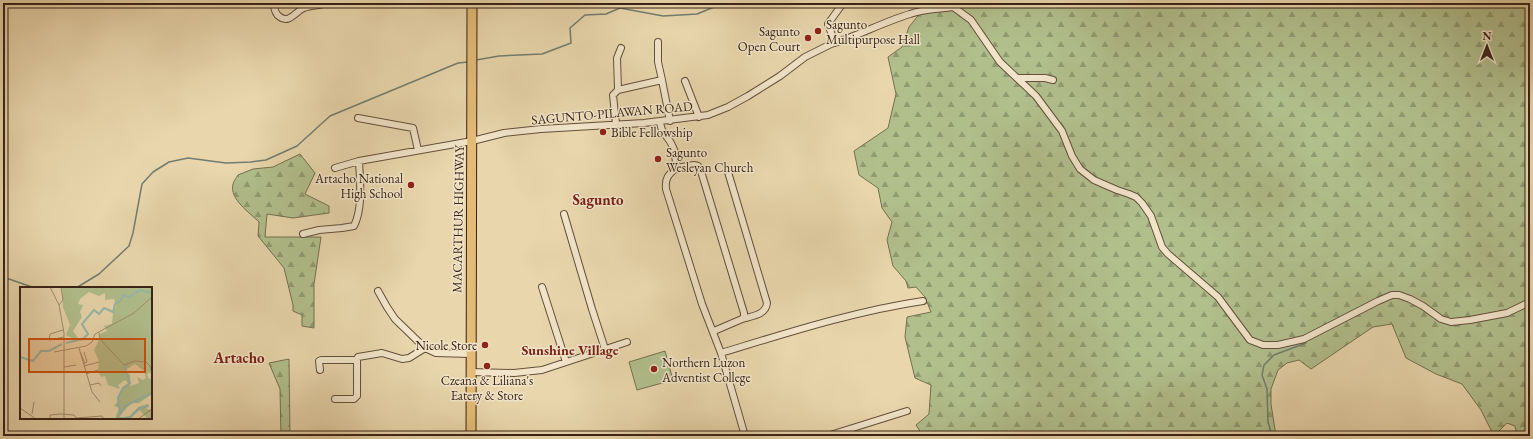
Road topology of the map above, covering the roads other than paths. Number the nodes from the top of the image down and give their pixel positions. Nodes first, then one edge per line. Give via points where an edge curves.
1 (274, 3) edge
2 (326, 3) edge
3 (472, 3) edge
4 (843, 3) edge
5 (951, 5) edge
6 (658, 42) dead end
7 (831, 44) junction
8 (621, 48) dead end
9 (1017, 78) junction
10 (662, 80) junction
11 (685, 80) dead end
12 (1053, 80) dead end
13 (618, 90) junction
14 (699, 117) junction
15 (358, 118) dead end
16 (670, 120) junction
17 (660, 122) junction
18 (616, 124) junction
19 (472, 141) junction
20 (418, 150) junction
21 (359, 161) junction
22 (335, 168) dead end
23 (676, 168) junction
24 (728, 172) dead end
25 (564, 214) dead end
26 (303, 234) dead end
27 (542, 287) dead end
28 (378, 292) dead end
29 (923, 301) dead end
30 (1530, 302) edge
31 (742, 319) junction
32 (714, 331) junction
33 (627, 342) dead end
34 (425, 348) junction
35 (605, 349) junction
36 (722, 353) junction
37 (470, 354) junction
38 (356, 360) junction
39 (566, 362) junction
40 (320, 370) dead end
41 (470, 372) junction
42 (335, 399) dead end
43 (907, 410) dead end
44 (471, 436) edge
45 (745, 436) edge
46 (827, 436) edge

1 - 2 street via 275,12 284,19 290,18 303,8
3 - 19 highway, MACARTHUR HIGHWAY
4 - 7 street via 828,24 833,38
5 - 7 street, SAGUNTO-PILAWAN ROAD via 912,13
5 - 9 street via 971,20 996,57
6 - 10 street via 658,62
7 - 14 street, SAGUNTO-PILAWAN ROAD via 805,57 735,104
8 - 13 street via 617,58
9 - 12 street
9 - 30 street via 1036,96 1062,131 1080,169 1094,180 1129,194 1142,203 1168,254 1218,297 1246,336 1258,344 1274,346 1304,339 1392,295 1410,299 1441,319 1451,322 1507,314
10 - 13 street
10 - 16 street
11 - 14 street
13 - 18 street via 613,95
14 - 16 street, SAGUNTO-PILAWAN ROAD
15 - 20 street via 413,128
16 - 17 street, SAGUNTO-PILAWAN ROAD
17 - 18 street, SAGUNTO-PILAWAN ROAD
17 - 23 street via 661,131 673,146
18 - 19 street, SAGUNTO-PILAWAN ROAD via 504,133
19 - 20 street, SAGUNTO-PILAWAN ROAD
19 - 37 highway, MACARTHUR HIGHWAY
20 - 21 street, SAGUNTO-PILAWAN ROAD
21 - 22 street, SAGUNTO-PILAWAN ROAD
21 - 26 street via 360,196 354,226
23 - 31 street via 694,165 700,168 744,313
23 - 32 street via 667,176 666,189 696,286
24 - 31 street via 767,303 760,314
25 - 35 street
27 - 39 street
28 - 34 street via 396,319
29 - 36 street via 860,314
31 - 32 street
32 - 36 street
33 - 35 street
34 - 37 street via 436,353
34 - 38 street via 409,358 402,359 382,353 364,355
35 - 39 street
36 - 45 street
37 - 41 highway, MACARTHUR HIGHWAY
38 - 40 street via 321,360
38 - 42 street via 357,396 354,399
39 - 41 street via 537,371
41 - 44 highway, MACARTHUR HIGHWAY
43 - 46 street

